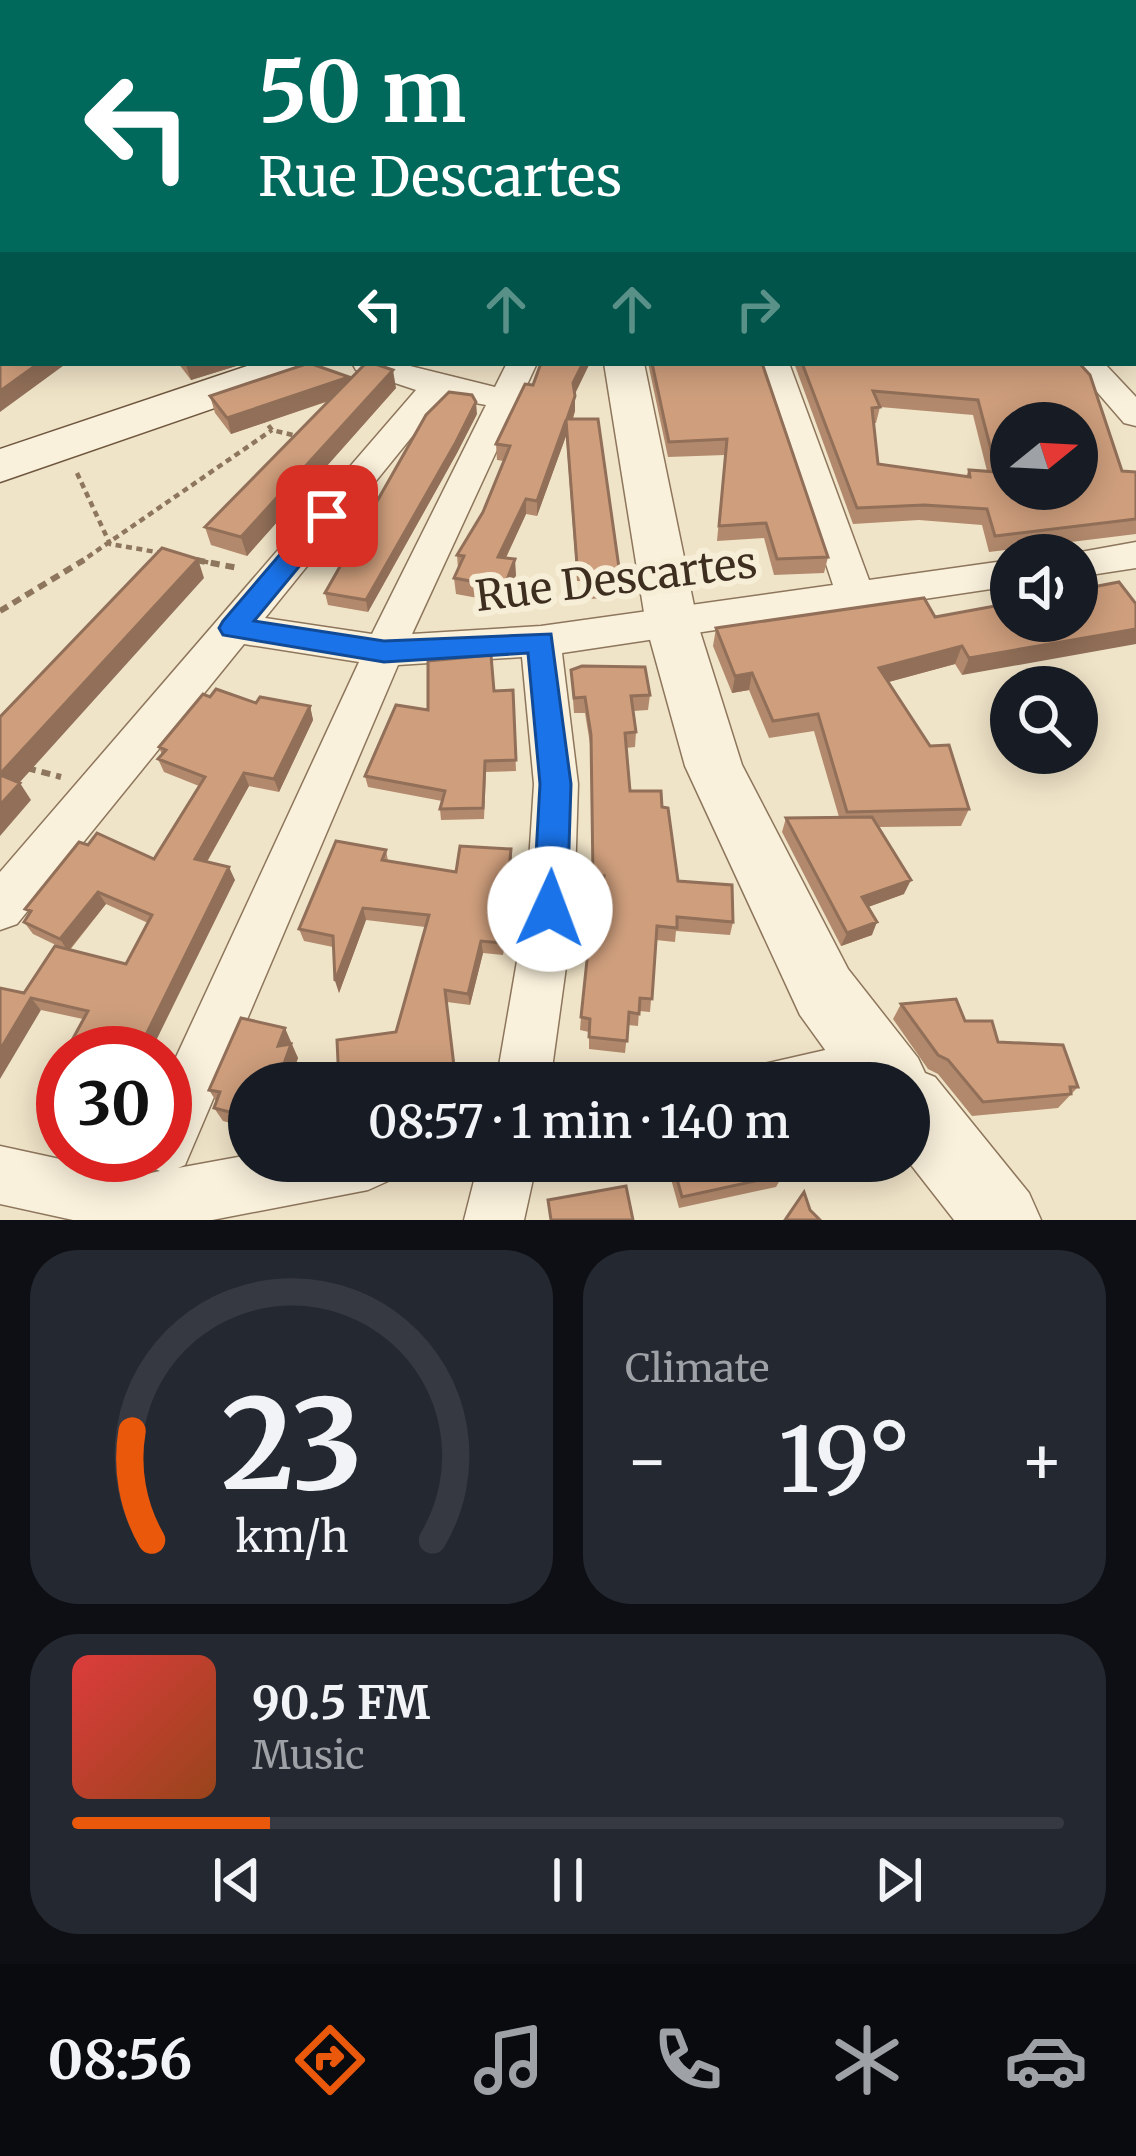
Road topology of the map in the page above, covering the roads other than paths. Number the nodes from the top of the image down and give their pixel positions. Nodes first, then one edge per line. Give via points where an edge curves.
1 (291, 366) edge
2 (376, 366) edge
3 (625, 366) edge
4 (775, 366) edge
5 (1090, 366) edge
6 (515, 381) edge
7 (436, 386) junction
8 (1136, 416) edge
9 (0, 445) edge
10 (64, 446) junction
11 (0, 466) edge
12 (1136, 555) edge
13 (1098, 561) edge
14 (990, 576) edge
15 (856, 596) junction
16 (672, 625) junction
17 (233, 628) junction
18 (541, 641) junction
19 (384, 651) junction
20 (0, 908) edge
21 (526, 1062) edge
22 (876, 1062) edge
23 (192, 1084) edge
24 (930, 1130) edge
25 (0, 1175) edge
26 (228, 1181) edge
27 (503, 1182) edge
28 (143, 1193) edge
29 (494, 1220) edge
30 (1002, 1220) edge

1 - 10 main road
2 - 7 street
3 - 16 street
4 - 15 street
5 - 8 street
6 - 7 street
6 - 19 street
7 - 17 street
9 - 10 street
10 - 11 main road
12 - 13 street
14 - 15 street, Rue Descartes
15 - 16 street, Rue Descartes
16 - 18 street, Rue Descartes
16 - 22 street via 714,766 824,992
17 - 19 street, Rue Descartes
17 - 20 street
18 - 19 street, Rue Descartes
18 - 21 street via 556,784 550,909
19 - 23 street
24 - 30 street
25 - 28 street
26 - 28 street
27 - 29 street

